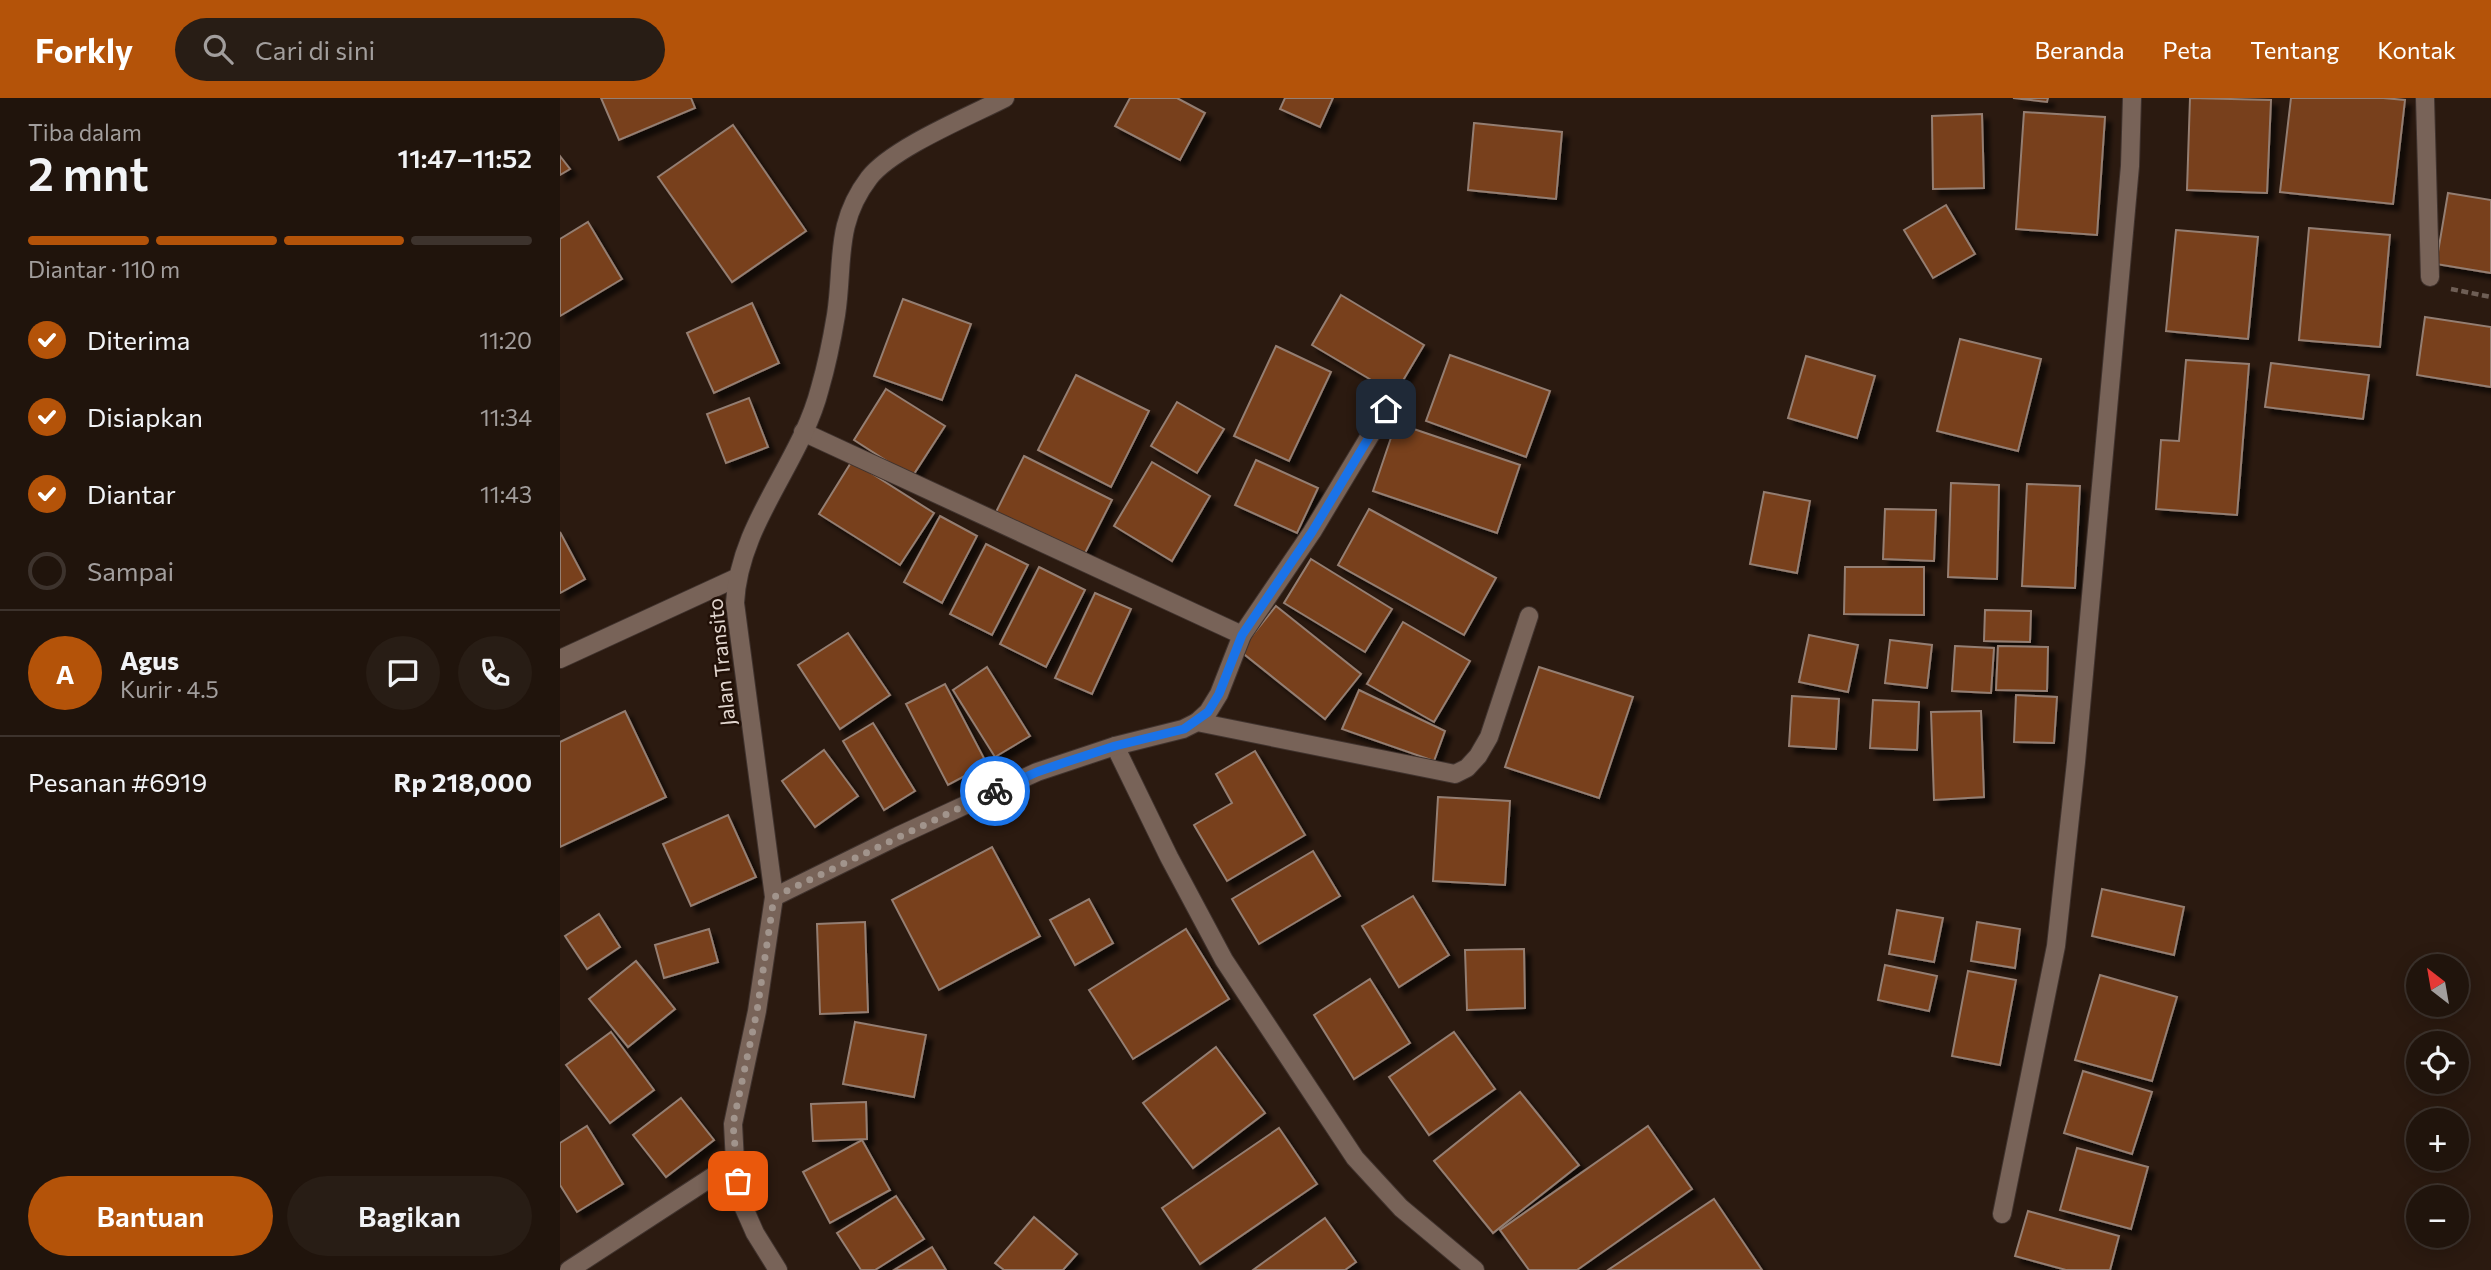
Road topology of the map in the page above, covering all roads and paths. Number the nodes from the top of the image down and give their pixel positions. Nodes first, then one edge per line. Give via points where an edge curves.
1 (1006, 98) edge
2 (2132, 98) edge
3 (2425, 98) edge
4 (2430, 277) joint
5 (2491, 297) edge
6 (1386, 409) dead end
7 (803, 432) junction
8 (736, 578) junction
9 (1529, 616) dead end
10 (1242, 635) junction
11 (560, 659) edge
12 (1196, 722) junction
13 (1115, 746) junction
14 (774, 897) junction
15 (735, 1162) junction
16 (2002, 1214) dead end
17 (569, 1270) edge
18 (778, 1270) edge
19 (1475, 1270) edge

1 - 7 street, Jalan Transito via 896,155 870,176 851,206 841,243 836,314 820,390
2 - 16 street via 2125,221 2056,946
3 - 4 street
4 - 5 path via 2440,286
6 - 10 street via 1312,532
7 - 8 street, Jalan Transito via 748,541
7 - 10 street
8 - 11 street
8 - 14 street, Jalan Transito via 735,603
9 - 12 street via 1489,737 1478,757 1455,774
10 - 12 street via 1219,694
12 - 13 street
13 - 14 street via 1037,772
13 - 19 street via 1224,960 1355,1158 1401,1208
14 - 15 street, Jalan Transito via 757,1011 733,1124
15 - 17 street
15 - 18 street, Jalan Transito via 740,1199

